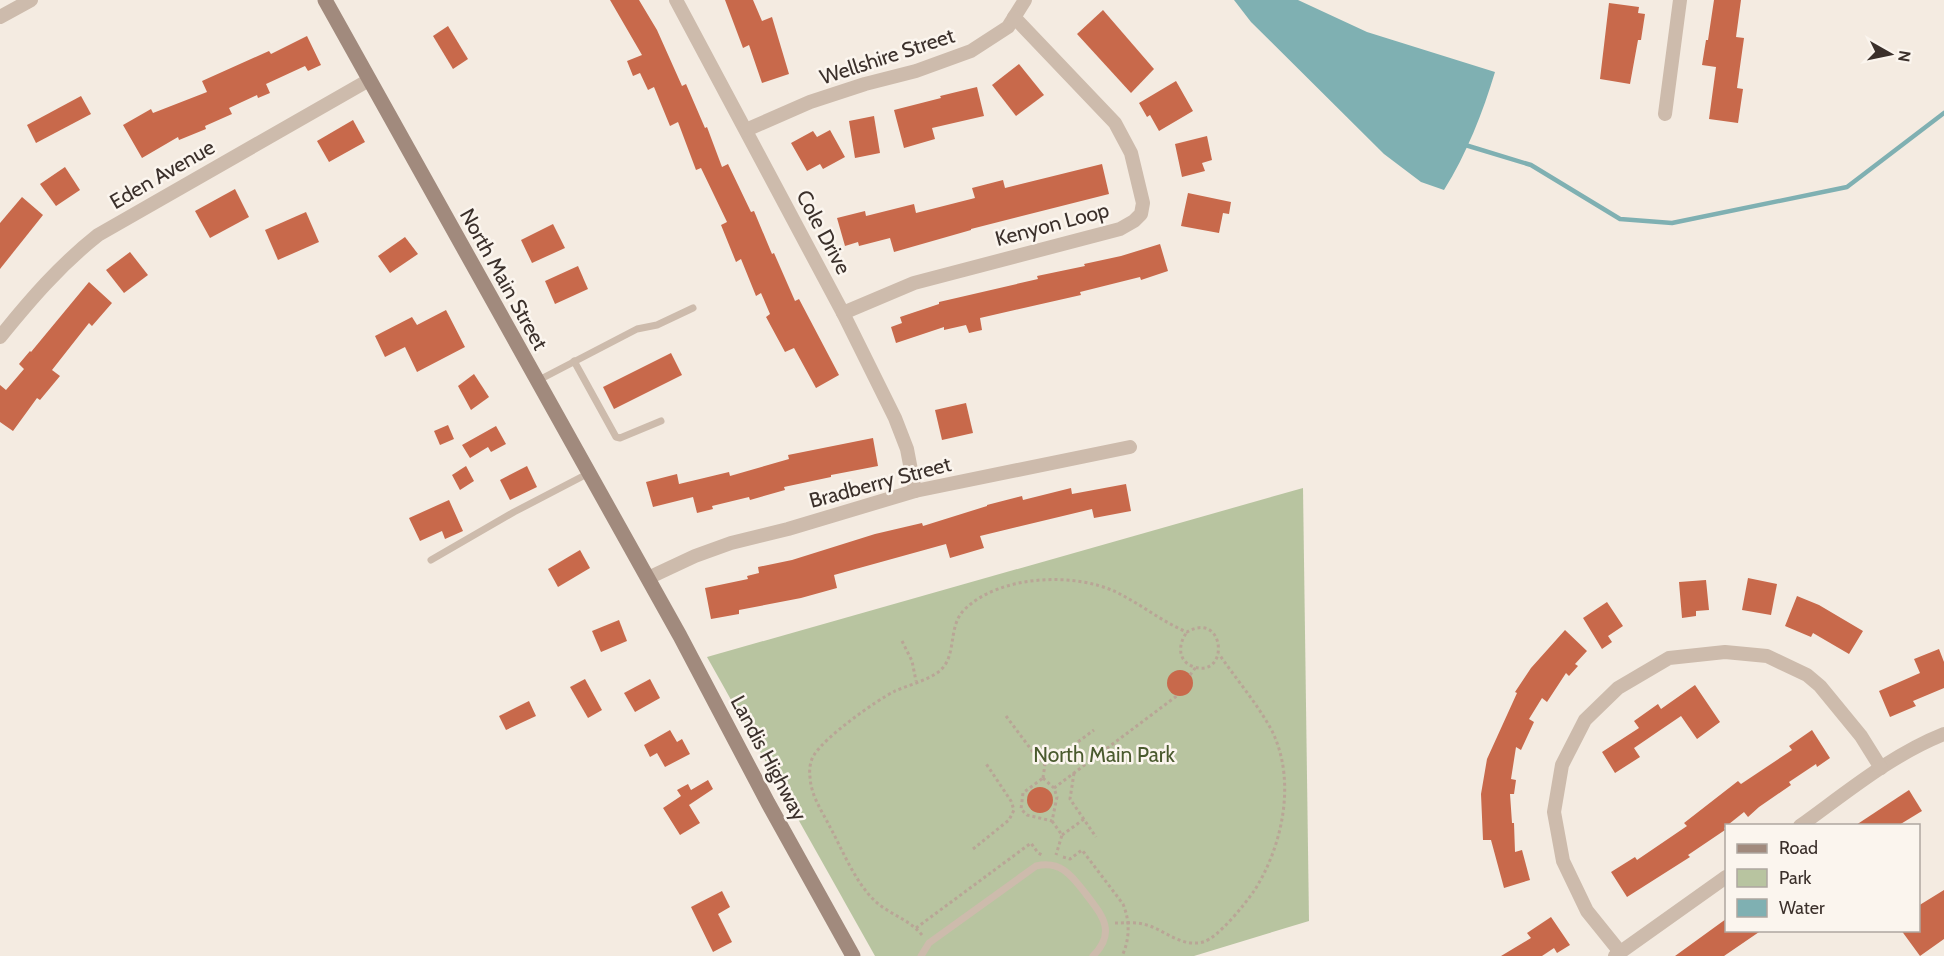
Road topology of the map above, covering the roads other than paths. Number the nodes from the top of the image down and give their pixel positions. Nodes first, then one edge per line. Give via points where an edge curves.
1 (325, 0) edge
2 (676, 0) edge
3 (1025, 0) edge
4 (1680, 0) edge
5 (26, 1) edge
6 (0, 17) edge
7 (1014, 18) junction
8 (369, 80) junction
9 (1665, 114) dead end
10 (746, 130) junction
11 (693, 308) dead end
12 (843, 313) junction
13 (0, 337) edge
14 (574, 361) junction
15 (537, 381) junction
16 (661, 421) dead end
17 (1130, 447) dead end
18 (589, 473) junction
19 (915, 491) junction
20 (430, 560) dead end
21 (648, 578) junction
22 (1944, 734) edge
23 (1881, 768) junction
24 (1801, 824) edge
25 (1725, 878) edge
26 (1617, 954) edge
27 (853, 956) edge
28 (921, 956) edge
29 (1094, 956) edge

1 - 8 main road, North Main Street
2 - 10 street, Cole Drive
3 - 7 street, Wellshire Street
4 - 9 street
5 - 6 street
7 - 10 street, Wellshire Street via 1008,27 971,51 810,102
7 - 12 street, Kenyon Loop via 1115,123 1131,153 1143,203 1141,214 1120,229 914,283
8 - 13 street, Eden Avenue via 98,235 36,292
8 - 15 main road, North Main Street
10 - 12 street, Cole Drive
11 - 14 lane via 657,325 637,329
12 - 19 street, Cole Drive via 895,418 907,449
14 - 15 lane
14 - 16 lane via 616,437
15 - 18 main road, North Main Street
17 - 19 street, Bradberry Street
18 - 20 lane
18 - 21 main road, North Main Street
19 - 21 street, Bradberry Street via 730,543
21 - 27 main road, Landis Highway
22 - 23 street
23 - 24 street
23 - 26 street via 1861,736 1820,686 1807,675 1767,656 1725,652 1669,658 1618,688 1584,720 1562,765 1554,812 1563,861 1587,911
25 - 26 street
28 - 29 lane via 929,943 1036,866 1045,864 1071,875 1104,917 1103,941

